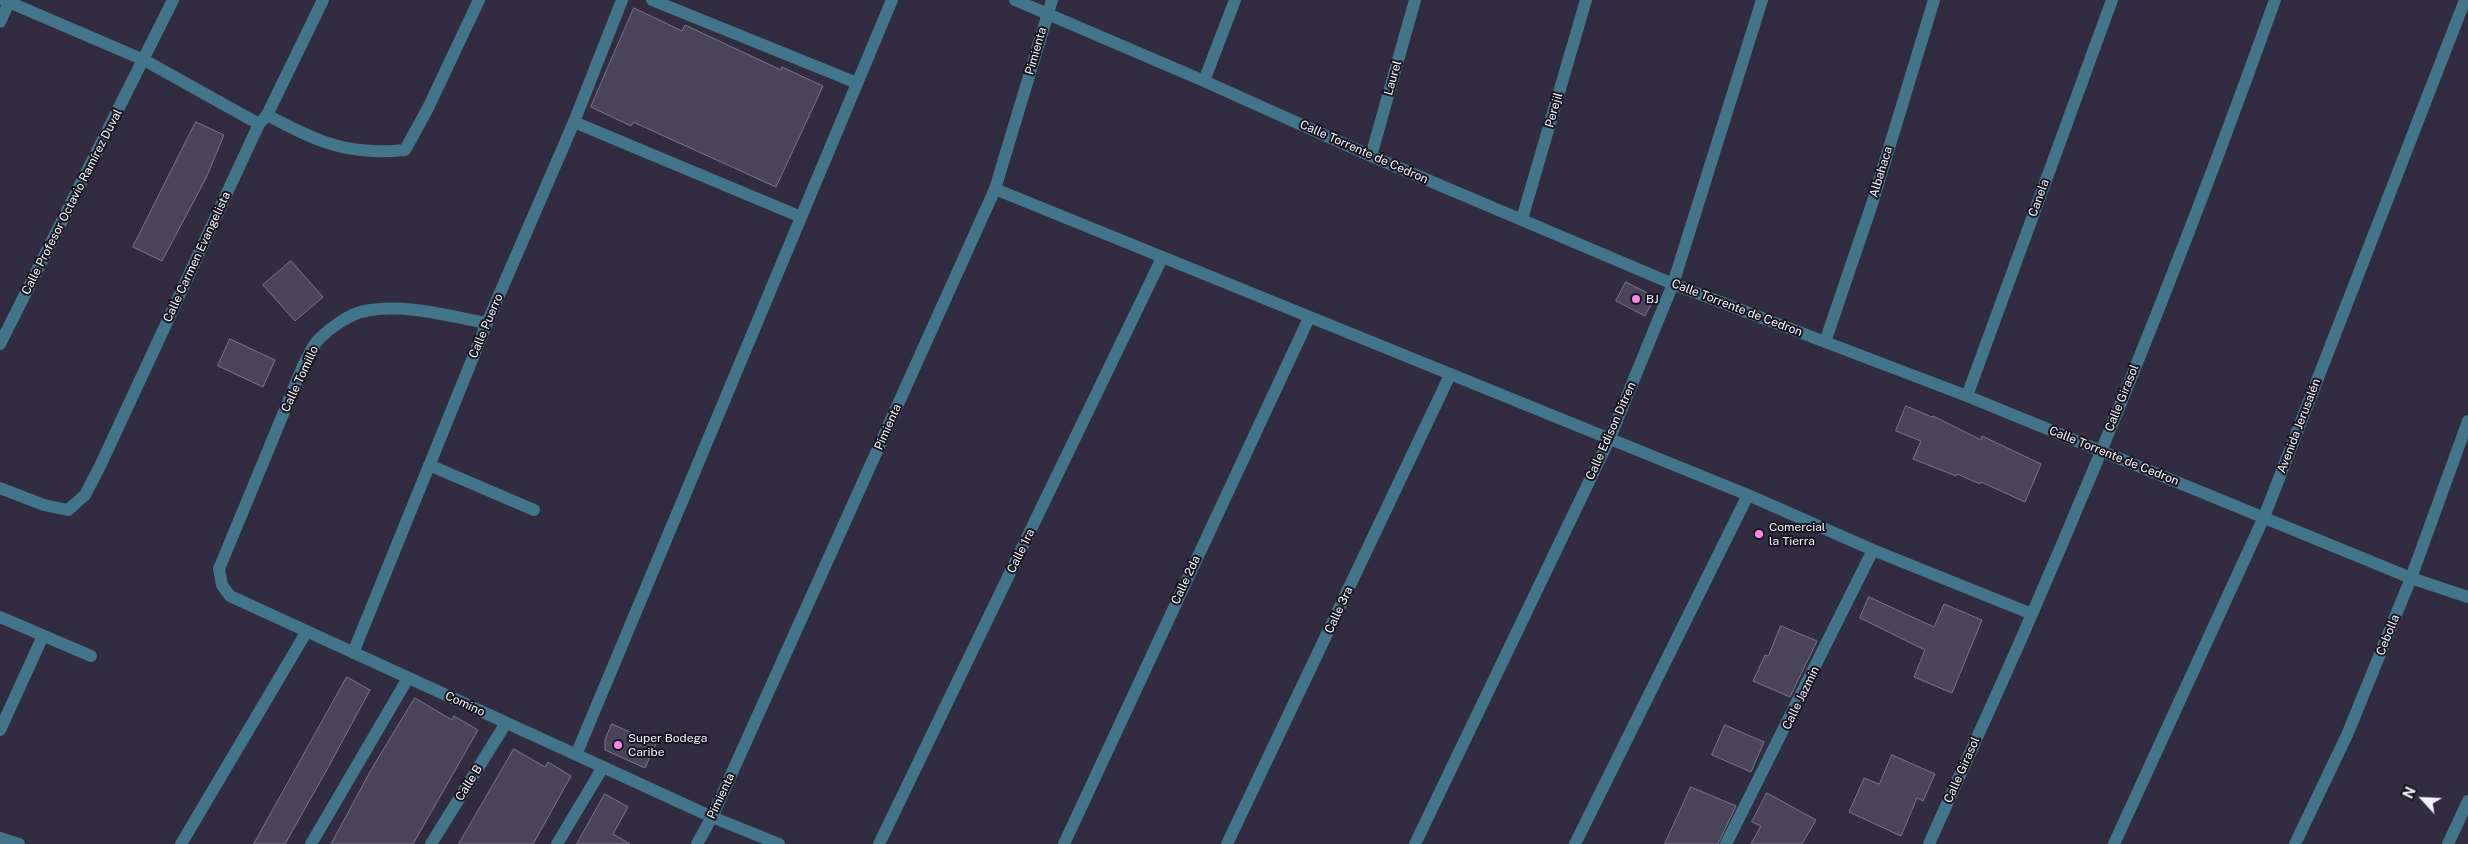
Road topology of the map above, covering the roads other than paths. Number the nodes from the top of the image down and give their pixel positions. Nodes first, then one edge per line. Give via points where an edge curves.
1 (173, 0) edge
2 (323, 0) edge
3 (479, 0) edge
4 (622, 0) edge
5 (652, 0) edge
6 (892, 0) edge
7 (1015, 0) edge
8 (1052, 0) edge
9 (1235, 0) edge
10 (1415, 0) edge
11 (1586, 0) edge
12 (1762, 0) edge
13 (1934, 0) edge
14 (2112, 0) edge
15 (2275, 0) edge
16 (2465, 0) edge
17 (8, 1) edge
18 (1047, 15) junction
19 (0, 22) edge
20 (144, 60) junction
21 (1204, 81) junction
22 (857, 83) junction
23 (263, 119) junction
24 (574, 122) junction
25 (1371, 156) junction
26 (995, 190) junction
27 (801, 217) junction
28 (1522, 219) junction
29 (1162, 258) junction
30 (1673, 284) junction
31 (1309, 318) junction
32 (487, 323) junction
33 (1825, 342) junction
34 (0, 344) edge
35 (1450, 375) junction
36 (1966, 396) junction
37 (2468, 421) edge
38 (1609, 440) junction
39 (2101, 452) junction
40 (429, 465) junction
41 (0, 488) edge
42 (1748, 495) junction
43 (534, 510) dead end
44 (2264, 517) junction
45 (1874, 550) junction
46 (2411, 578) junction
47 (222, 585) joint
48 (2468, 597) edge
49 (2032, 614) junction
50 (0, 617) edge
51 (307, 631) junction
52 (43, 636) junction
53 (353, 653) junction
54 (91, 656) dead end
55 (408, 678) junction
56 (506, 723) junction
57 (0, 730) edge
58 (576, 755) junction
59 (603, 767) junction
60 (2468, 801) edge
61 (712, 817) junction
62 (0, 838) edge
63 (1417, 843) edge
64 (19, 844) edge
65 (180, 844) edge
66 (311, 844) edge
67 (432, 844) edge
68 (557, 844) edge
69 (697, 844) edge
70 (779, 844) edge
71 (879, 844) edge
72 (1064, 844) edge
73 (1227, 844) edge
74 (1575, 844) edge
75 (1726, 844) edge
76 (1929, 844) edge
77 (2114, 844) edge
78 (2295, 844) edge
79 (2448, 844) edge

1 - 20 street, Calle Profesor Octavio Ramírez Duval
2 - 23 street, Calle Carmen Evangelista
3 - 23 street via 405,150 375,153 351,150
4 - 24 street, Calle Puerro
5 - 22 street
6 - 22 street
7 - 18 street, Calle Torrente de Cedron
8 - 18 street, Pimienta
9 - 21 street
10 - 25 street, Laurel
11 - 28 street, Perejil
12 - 30 street, Calle Edison Ditren
13 - 33 street, Albahaca via 1872,204
14 - 36 street, Canela
15 - 39 street, Calle Girasol via 2235,112
16 - 44 street, Avenida Jerusalén
17 - 19 street
17 - 20 street
18 - 21 street, Calle Torrente de Cedron
18 - 26 street, Pimienta
20 - 23 street
20 - 34 street, Calle Profesor Octavio Ramírez Duval
21 - 25 street, Calle Torrente de Cedron
22 - 27 street
23 - 41 street, Calle Carmen Evangelista via 84,495 68,510 44,505
24 - 27 street
24 - 32 street, Calle Puerro
25 - 28 street, Calle Torrente de Cedron
26 - 29 street
26 - 61 street, Pimienta
27 - 58 street
28 - 30 street, Calle Torrente de Cedron
29 - 31 street
29 - 71 street, Calle 1ra
30 - 33 street, Calle Torrente de Cedron
30 - 38 street, Calle Edison Ditren
31 - 35 street
31 - 72 street, Calle 2da
32 - 40 street, Calle Puerro
32 - 47 street, Calle Tomillo via 424,312 364,311 334,326 318,340 303,366 219,569
33 - 36 street, Calle Torrente de Cedron
35 - 38 street
35 - 73 street, Calle 3ra
36 - 39 street, Calle Torrente de Cedron
37 - 46 street, Cebolla
38 - 42 street
38 - 63 street, Calle Edison Ditren
39 - 44 street, Calle Torrente de Cedron
39 - 49 street, Calle Girasol
40 - 43 street
40 - 53 street, Calle Puerro
42 - 45 street
42 - 74 street
44 - 46 street, Calle Torrente de Cedron
44 - 77 street, Avenida Jerusalén
45 - 49 street
45 - 75 street, Calle Jazmin
46 - 48 street, Calle Torrente de Cedron
46 - 78 street, Cebolla via 2347,735
47 - 51 street, Comino via 230,596
49 - 76 street, Calle Girasol
50 - 52 street
51 - 53 street, Comino
51 - 65 street
52 - 54 street
52 - 57 street
53 - 55 street, Comino
55 - 56 street, Comino
55 - 66 street
56 - 58 street, Comino
56 - 67 street, Calle B
58 - 59 street, Comino
59 - 61 street, Comino
59 - 68 street
60 - 79 street
61 - 69 street, Pimienta
61 - 70 street, Comino
62 - 64 street

